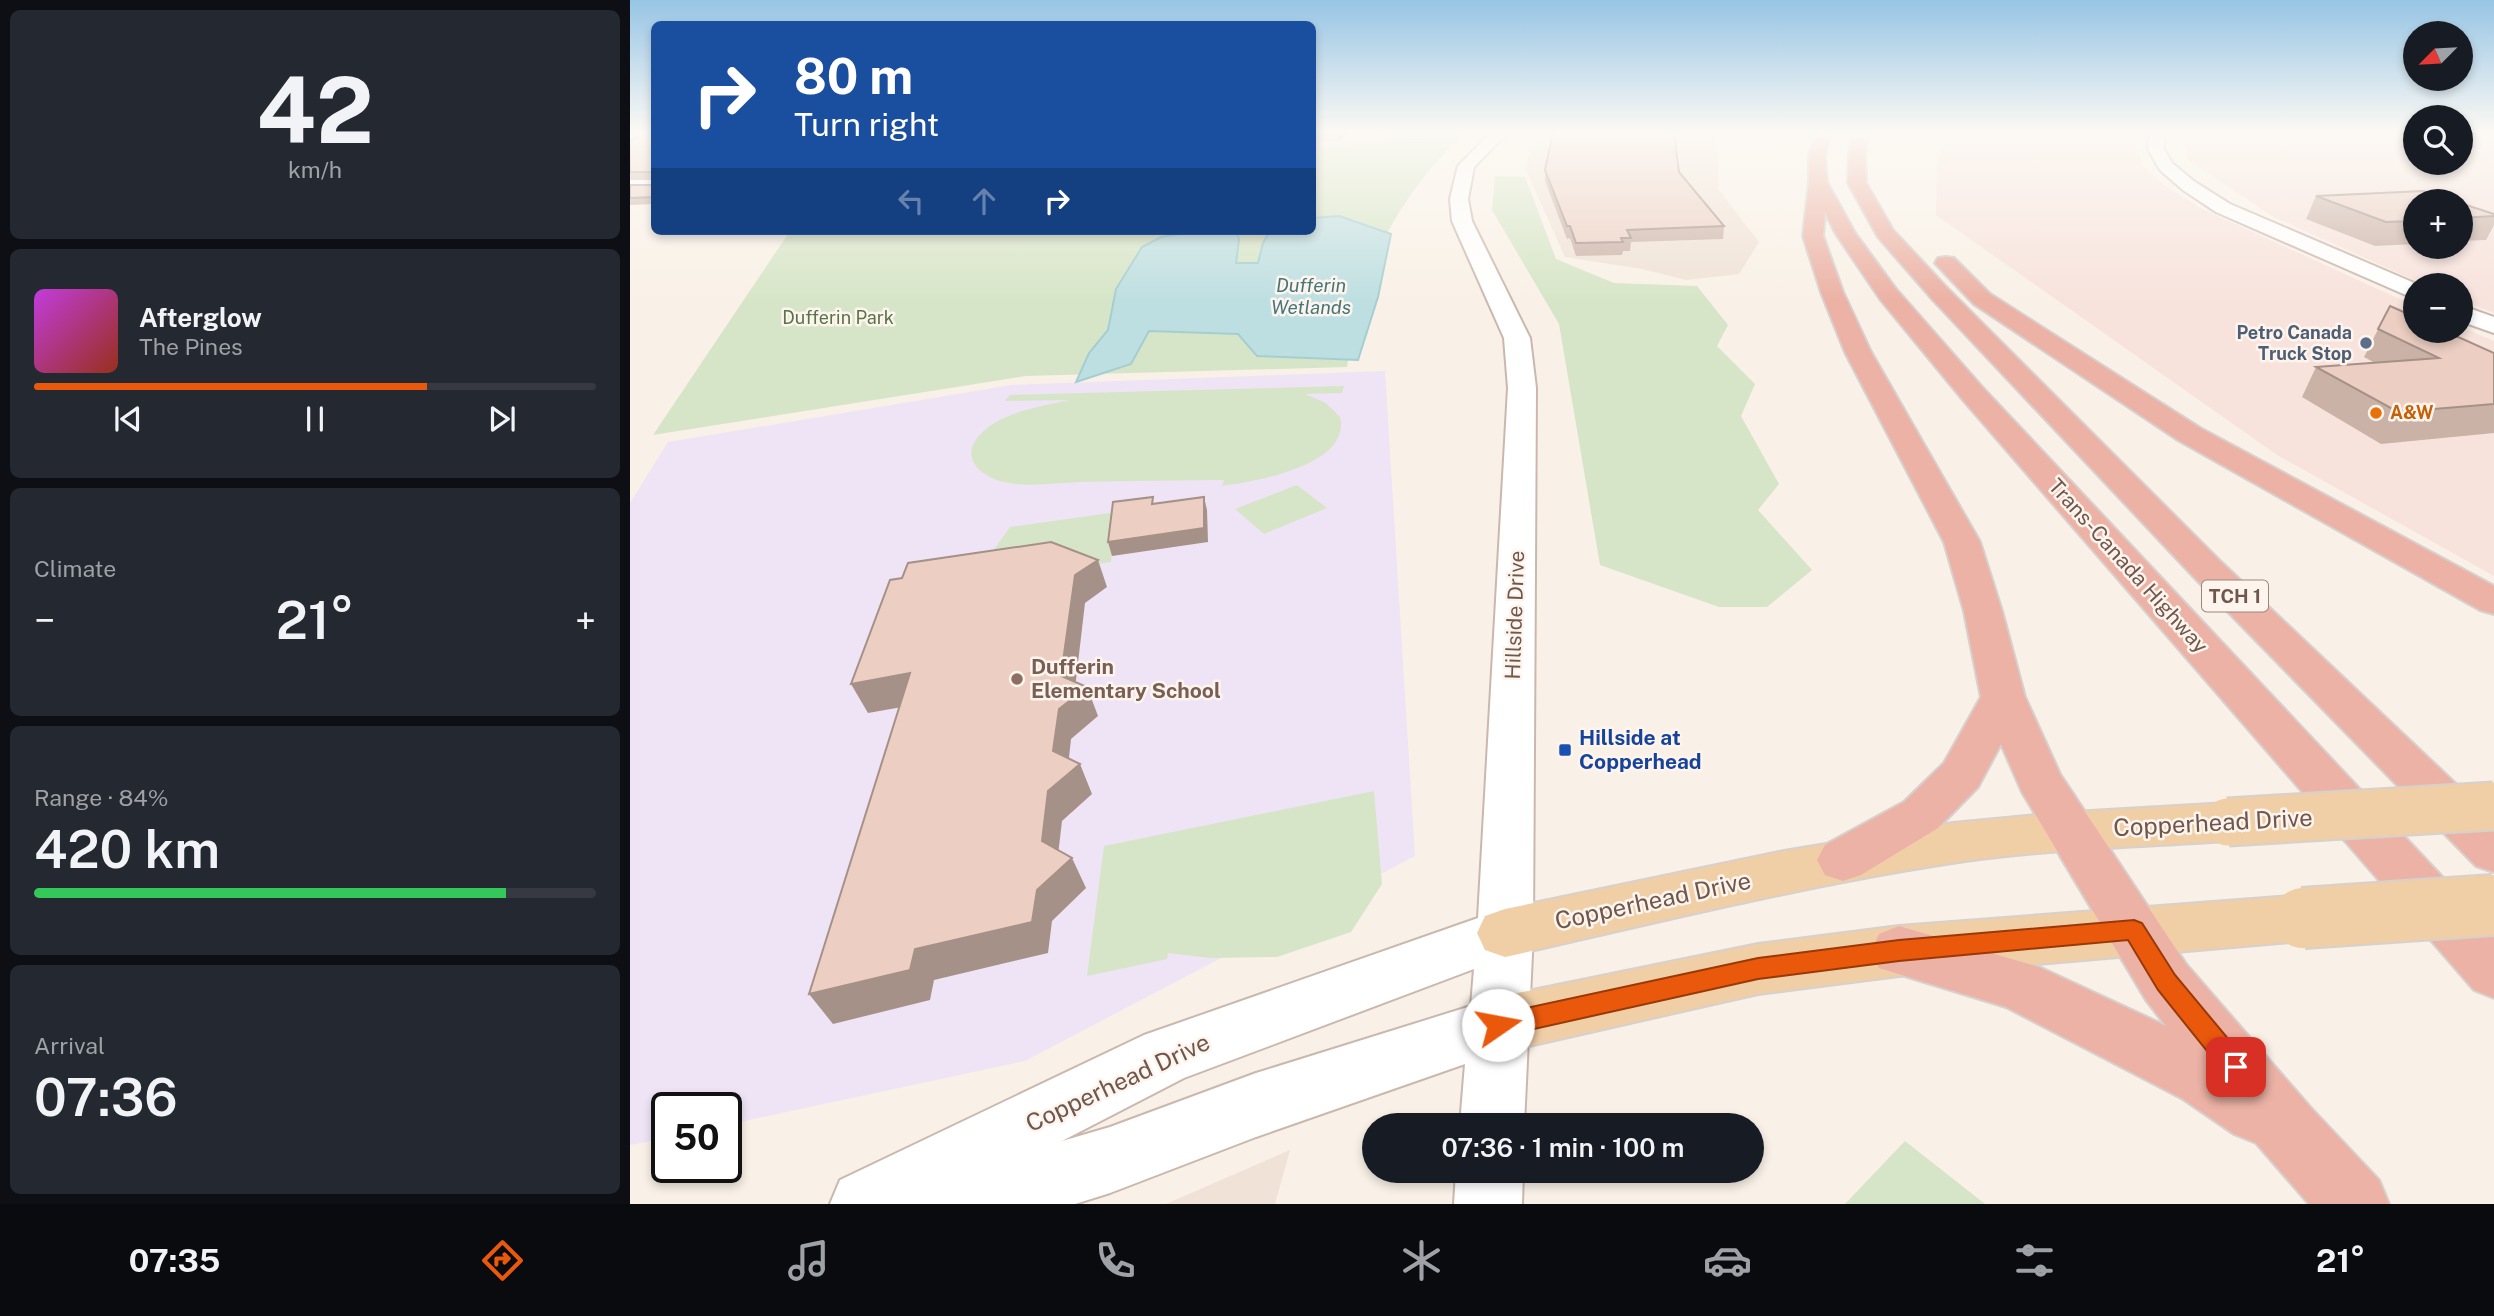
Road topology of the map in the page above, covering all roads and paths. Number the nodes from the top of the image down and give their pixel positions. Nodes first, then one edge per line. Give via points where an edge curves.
1 (1462, 188) edge
2 (1817, 188) edge
3 (1821, 188) edge
4 (1860, 188) edge
5 (1888, 188) edge
6 (2192, 188) edge
7 (2403, 287) edge
8 (2473, 317) edge
9 (2494, 326) edge
10 (2494, 602) edge
11 (2003, 697) junction
12 (2494, 806) edge
13 (2069, 831) junction
14 (2494, 852) edge
15 (1843, 860) junction
16 (2494, 905) edge
17 (2134, 930) junction
18 (1505, 933) junction
19 (1899, 951) junction
20 (2494, 972) edge
21 (1498, 1025) junction
22 (1493, 1113) edge
23 (2288, 1131) junction
24 (1489, 1183) edge
25 (864, 1204) edge
26 (961, 1204) edge
27 (1488, 1204) edge
28 (2354, 1204) edge

1 - 18 street, Hillside Drive via 1462,220 1517,338 1522,388
2 - 11 highway via 1813,236 1832,292 1858,352 1962,542
3 - 20 highway, Trans-Canada Highway / TCH 1 via 1846,234 1888,294 1964,384
4 - 14 highway, TCH 1 via 1885,233 1941,295 2206,568
5 - 10 highway via 1915,232 1982,299 2189,434
6 - 7 street via 2223,208
8 - 9 street
11 - 13 highway via 2039,780
11 - 15 highway via 1961,775 1922,815
12 - 13 main road, Copperhead Drive, bridge
13 - 15 main road, Copperhead Drive
13 - 17 highway
15 - 18 main road, Copperhead Drive
16 - 17 main road, bridge
17 - 19 main road
17 - 23 highway via 2166,982
18 - 21 street, Hillside Drive
18 - 25 street, Copperhead Drive via 1166,1056
19 - 21 main road via 1758,969
19 - 23 highway via 2019,985 2205,1077
21 - 22 street, Hillside Drive
21 - 26 street via 1256,1105 1110,1160
23 - 28 highway
24 - 27 street

